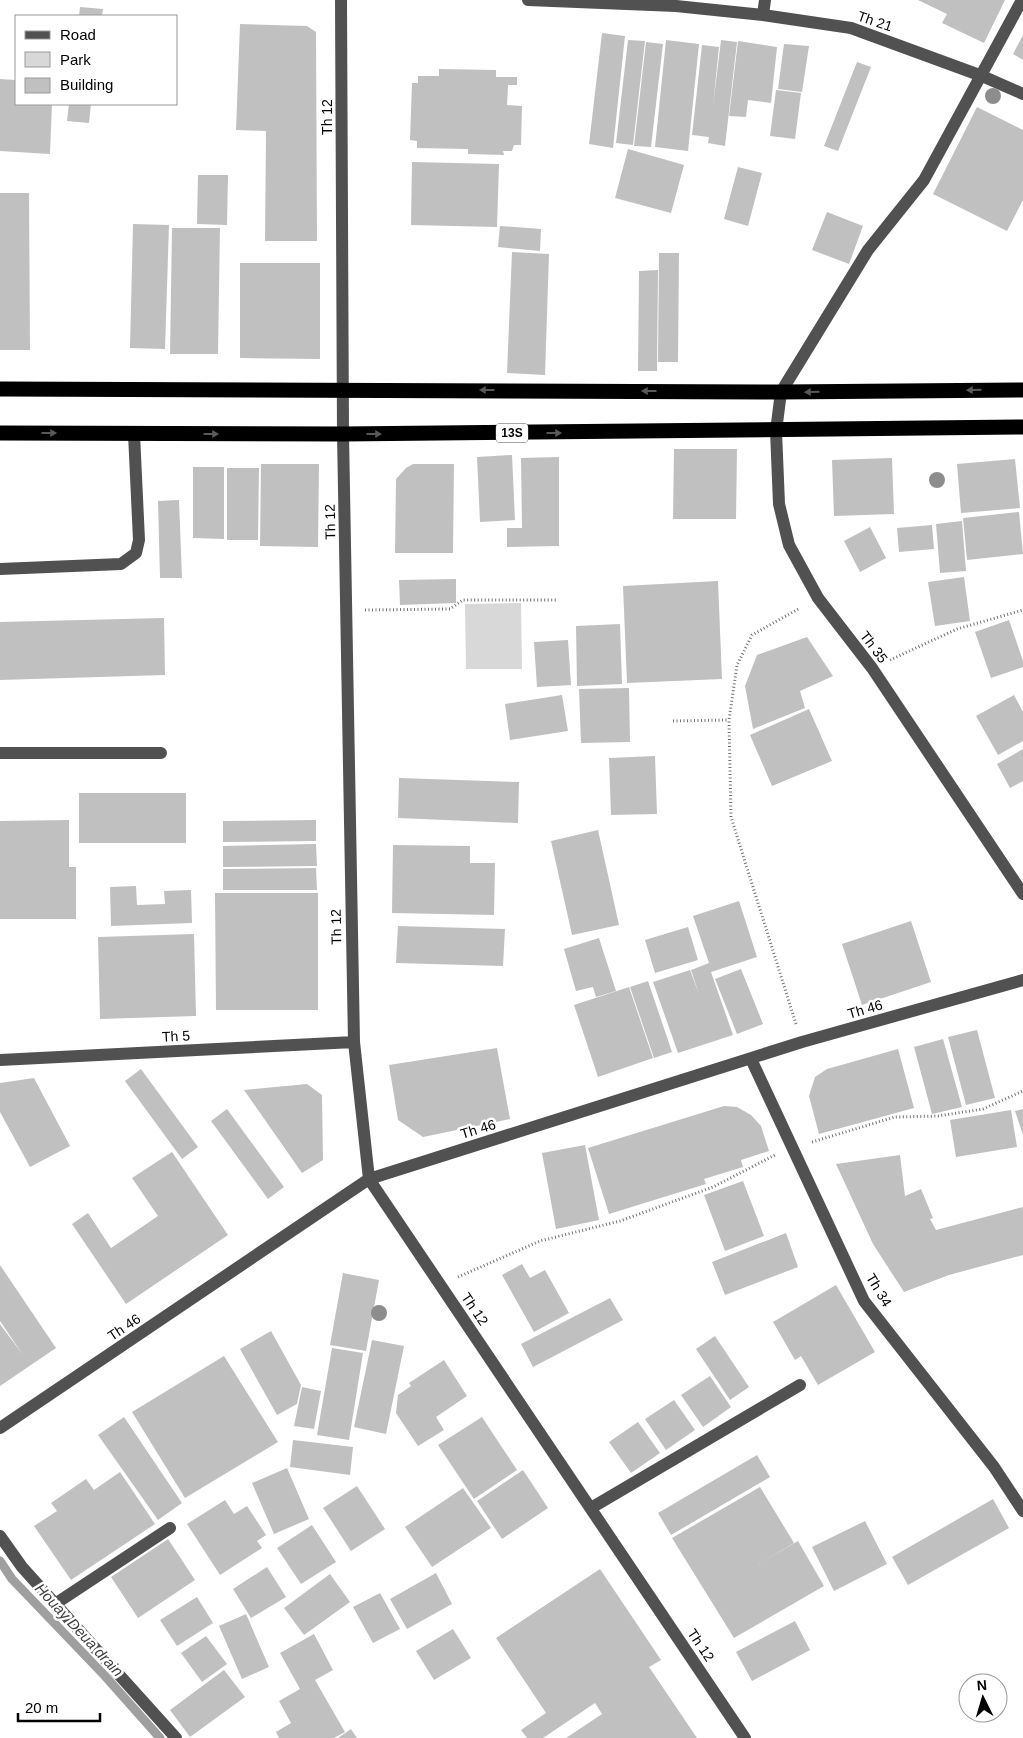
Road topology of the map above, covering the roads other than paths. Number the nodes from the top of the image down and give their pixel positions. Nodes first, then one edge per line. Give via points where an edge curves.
1 (341, 0) edge
2 (528, 0) edge
3 (765, 0) edge
4 (1022, 0) edge
5 (763, 15) junction
6 (982, 76) junction
7 (1023, 94) edge
8 (0, 389) edge
9 (344, 390) junction
10 (1023, 390) edge
11 (781, 392) junction
12 (1023, 427) edge
13 (776, 431) junction
14 (0, 433) edge
15 (134, 434) junction
16 (344, 434) junction
17 (0, 569) edge
18 (0, 753) edge
19 (161, 753) dead end
20 (1023, 894) edge
21 (1023, 980) edge
22 (354, 1042) junction
23 (0, 1060) edge
24 (751, 1060) junction
25 (369, 1179) junction
26 (800, 1385) dead end
27 (0, 1428) edge
28 (591, 1508) junction
29 (1023, 1511) edge
30 (170, 1528) dead end
31 (0, 1536) edge
32 (55, 1604) junction
33 (176, 1738) edge
34 (746, 1738) edge

1 - 9 street, Th 12
2 - 5 street, Th 21 via 676,6
3 - 5 street
4 - 6 street
5 - 6 street, Th 21 via 851,28
6 - 7 street, Th 21
6 - 11 street via 924,180 868,250
8 - 9 highway
11 -> 9 highway
9 - 16 street, Th 12
10 -> 11 highway
11 - 13 street, Th 35
12 - 13 highway, 13S
16 -> 13 highway, 13S
13 - 20 street, Th 35 via 779,504 788,545 818,598 872,668
14 -> 15 highway, 13S
15 -> 16 highway, 13S
15 - 17 street via 139,540 136,554 122,564
16 - 22 street, Th 12
18 - 19 street
21 - 24 street, Th 46 via 802,1042
22 - 23 street, Th 5
22 - 25 street, Th 12
24 - 25 street, Th 46
24 - 29 street, Th 34 via 864,1301 994,1467
25 - 27 street, Th 46
25 - 28 street, Th 12
26 - 28 street
28 - 34 street, Th 12
30 - 32 street
31 - 32 street
32 - 33 street

